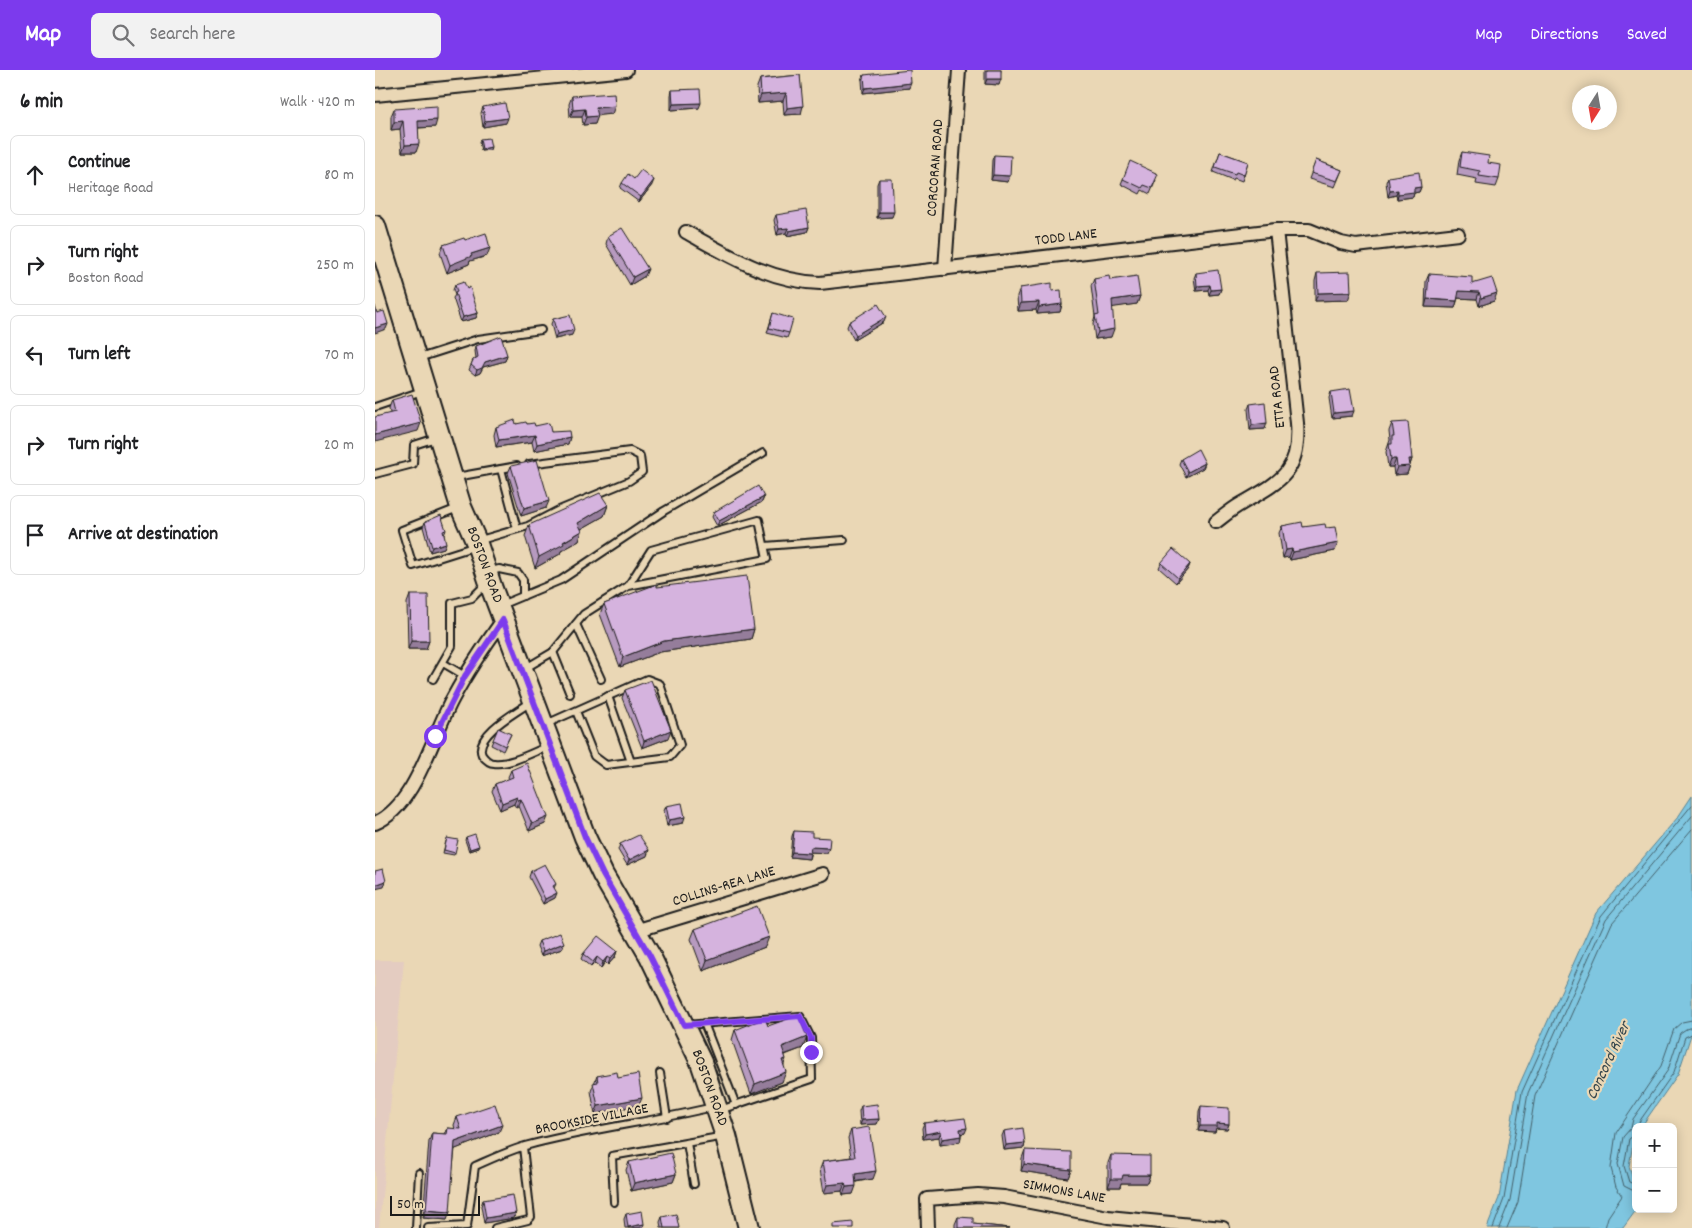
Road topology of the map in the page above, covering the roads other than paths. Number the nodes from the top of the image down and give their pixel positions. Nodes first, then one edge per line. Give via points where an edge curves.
1 (626, 70) edge
2 (959, 70) edge
3 (375, 95) edge
4 (375, 226) edge
5 (1276, 230) junction
6 (686, 232) dead end
7 (1458, 234) dead end
8 (945, 269) junction
9 (541, 330) dead end
10 (417, 358) junction
11 (426, 390) junction
12 (375, 407) edge
13 (439, 438) junction
14 (763, 452) dead end
15 (501, 469) junction
16 (375, 474) edge
17 (452, 478) junction
18 (461, 506) junction
19 (1216, 522) dead end
20 (517, 529) junction
21 (844, 540) dead end
22 (477, 543) junction
23 (765, 546) junction
24 (488, 577) junction
25 (628, 586) junction
26 (523, 596) junction
27 (501, 613) junction
28 (576, 624) junction
29 (553, 652) junction
30 (443, 663) junction
31 (522, 670) junction
32 (465, 676) junction
33 (433, 679) dead end
34 (601, 679) dead end
35 (570, 694) dead end
36 (608, 696) junction
37 (534, 700) junction
38 (576, 711) junction
39 (543, 726) junction
40 (550, 746) junction
41 (631, 762) junction
42 (375, 823) edge
43 (823, 874) dead end
44 (635, 931) junction
45 (705, 1023) junction
46 (684, 1025) junction
47 (660, 1073) dead end
48 (724, 1107) junction
49 (667, 1118) junction
50 (726, 1136) junction
51 (687, 1143) junction
52 (523, 1147) junction
53 (419, 1173) dead end
54 (694, 1184) dead end
55 (614, 1202) dead end
56 (471, 1227) edge
57 (416, 1228) edge
58 (428, 1228) edge
59 (495, 1228) edge
60 (749, 1228) edge
61 (928, 1228) edge
62 (1223, 1228) edge

1 - 3 street
2 - 8 street, CORCORAN ROAD
4 - 10 main road, BOSTON ROAD
5 - 7 street, TODD LANE via 1306,229 1356,246
5 - 8 street, TODD LANE
5 - 19 street, ETTA ROAD via 1297,423 1296,448 1288,469 1273,486
6 - 8 street, TODD LANE via 756,270 796,281 842,282
9 - 10 lane via 479,339
10 - 11 main road, BOSTON ROAD
11 - 12 lane
11 - 13 main road, BOSTON ROAD
13 - 16 lane via 414,445 413,464
13 - 17 main road, BOSTON ROAD
14 - 26 lane via 664,511 561,580
15 - 17 lane
15 - 20 lane
15 - 20 lane via 630,451 640,456 642,472 629,481
17 - 18 main road, BOSTON ROAD
18 - 22 main road, BOSTON ROAD
18 - 22 lane via 402,530 413,566
20 - 22 lane
21 - 23 lane
22 - 24 main road, BOSTON ROAD
23 - 25 lane via 767,559
23 - 25 lane via 759,520 651,550
24 - 26 lane via 499,569 518,573 523,580
24 - 27 main road, BOSTON ROAD
24 - 30 lane via 472,598 452,603 452,646
25 - 28 lane via 583,614
26 - 27 lane
27 - 31 main road, BOSTON ROAD
27 - 32 street
28 - 29 lane
28 - 34 lane
29 - 31 lane
29 - 35 lane
30 - 32 lane
30 - 33 lane
31 - 37 main road, BOSTON ROAD
32 - 42 street via 414,782 388,816
36 - 38 lane
36 - 41 lane
36 - 41 lane via 647,679 660,684 680,745 670,757
37 - 39 main road, BOSTON ROAD
37 - 40 lane via 486,735 481,753 493,763 506,762
38 - 39 lane
38 - 41 lane via 594,756 606,765
39 - 40 main road, BOSTON ROAD
40 - 44 main road, BOSTON ROAD via 585,837
43 - 44 street, COLLINS-REA LANE
44 - 46 main road, BOSTON ROAD
45 - 46 lane
45 - 48 lane
45 - 48 lane, BROOKSIDE VILLAGE via 800,1016 811,1038 812,1079
46 - 48 main road, BOSTON ROAD
47 - 49 lane
48 - 49 lane, BROOKSIDE VILLAGE
48 - 50 main road, BOSTON ROAD
49 - 52 lane, BROOKSIDE VILLAGE
50 - 51 lane
50 - 60 main road, BOSTON ROAD
51 - 54 lane
51 - 55 lane via 611,1156
52 - 56 lane, BROOKSIDE VILLAGE via 475,1166
52 - 59 lane via 531,1217
53 - 57 lane
56 - 58 lane
61 - 62 street, SIMMONS LANE via 927,1199 978,1195 1109,1217

